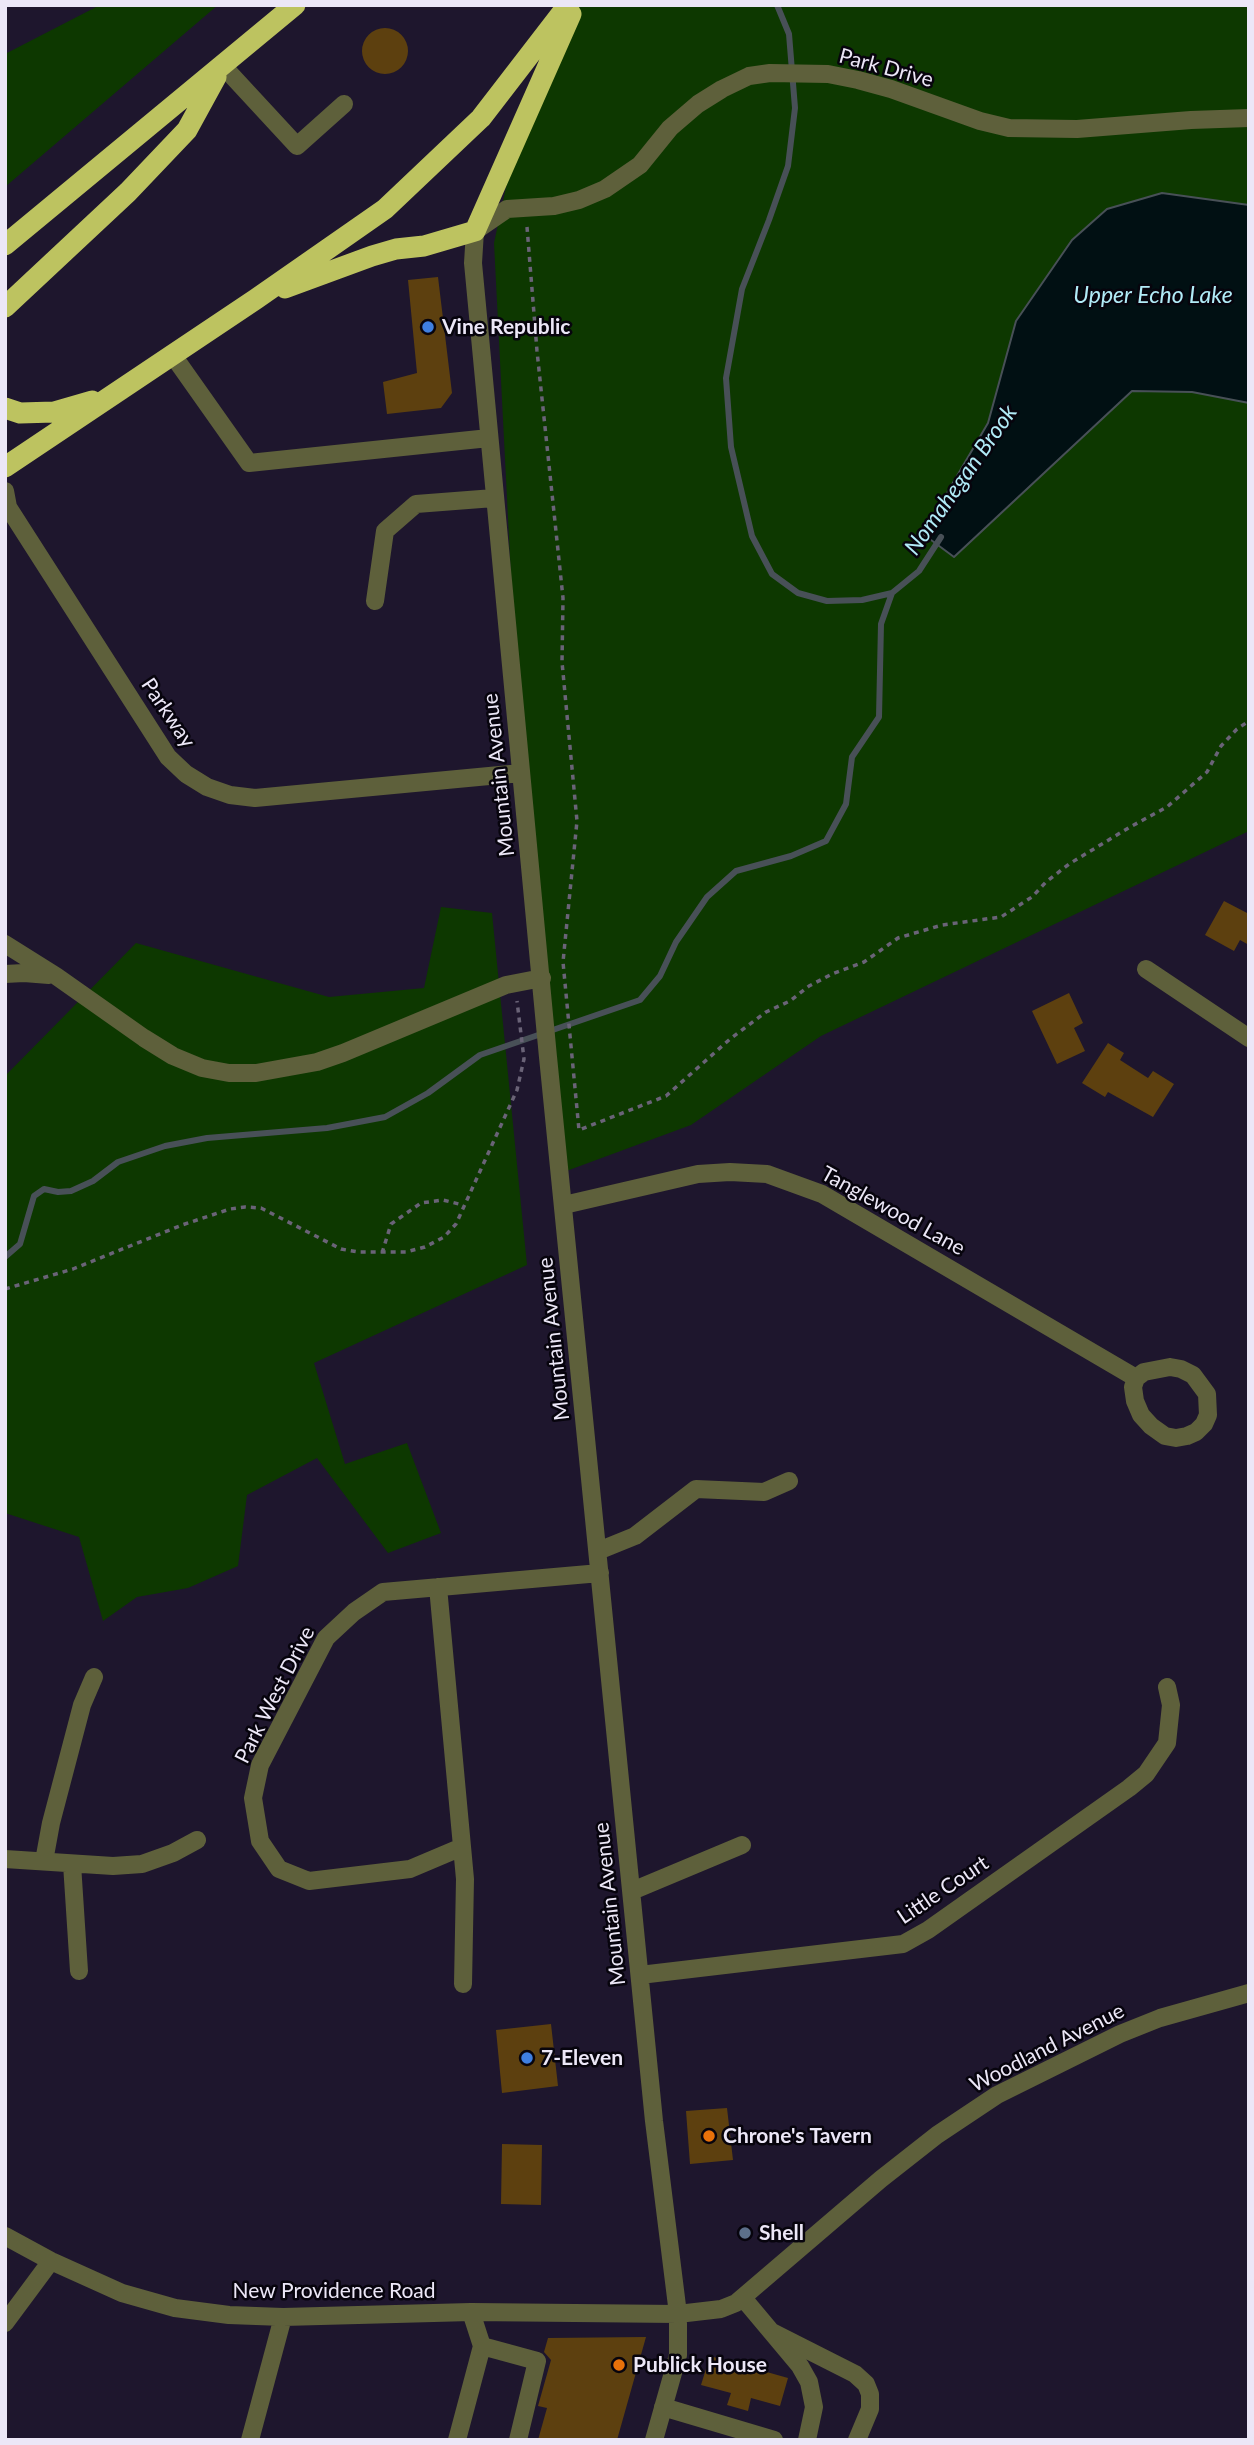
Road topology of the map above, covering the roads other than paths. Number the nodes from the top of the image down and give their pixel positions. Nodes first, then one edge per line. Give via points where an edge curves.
1 (295, 5) edge
2 (550, 5) edge
3 (568, 5) edge
4 (575, 5) edge
5 (531, 53) junction
6 (222, 66) junction
7 (344, 104) dead end
8 (1249, 118) edge
9 (475, 231) junction
10 (5, 245) edge
11 (256, 299) junction
12 (5, 307) edge
13 (172, 354) junction
14 (120, 389) junction
15 (5, 408) edge
16 (489, 438) junction
17 (7, 473) edge
18 (5, 491) edge
19 (495, 498) junction
20 (375, 601) dead end
21 (521, 773) junction
22 (5, 944) edge
23 (1146, 969) dead end
24 (5, 974) edge
25 (56, 976) junction
26 (542, 978) junction
27 (1249, 1038) edge
28 (564, 1205) junction
29 (1136, 1378) junction
30 (789, 1481) dead end
31 (598, 1551) junction
32 (600, 1573) junction
33 (438, 1587) junction
34 (94, 1677) dead end
35 (1167, 1687) dead end
36 (197, 1840) dead end
37 (742, 1845) dead end
38 (462, 1847) junction
39 (5, 1859) edge
40 (44, 1861) junction
41 (72, 1864) junction
42 (632, 1891) junction
43 (79, 1971) dead end
44 (640, 1975) junction
45 (463, 1984) dead end
46 (1249, 1993) edge
47 (5, 2236) edge
48 (51, 2261) junction
49 (743, 2298) junction
50 (471, 2312) junction
51 (678, 2314) junction
52 (283, 2317) junction
53 (5, 2323) edge
54 (772, 2332) junction
55 (482, 2346) junction
56 (663, 2407) junction
57 (250, 2440) edge
58 (457, 2440) edge
59 (518, 2440) edge
60 (654, 2440) edge
61 (774, 2440) edge
62 (807, 2440) edge
63 (857, 2440) edge

1 - 6 highway
2 - 5 highway
3 - 5 highway
4 - 9 highway
5 - 11 highway via 481,118 385,209
6 - 7 street via 297,146
6 - 10 highway
6 - 12 highway via 187,130
8 - 9 street, Park Drive via 1077,129 1009,128 891,89 828,74 749,76 698,104 640,164 605,189 554,206 507,209
9 - 11 highway via 372,256
9 - 16 street, Mountain Avenue via 473,263
11 - 13 highway
13 - 14 highway
13 - 16 street via 249,463
14 - 15 highway via 54,412 20,413
14 - 17 highway
16 - 19 street, Mountain Avenue
18 - 21 street, Parkway via 8,507 168,757 207,787 255,798
19 - 20 street via 416,504 395,522 385,531
19 - 21 street, Mountain Avenue
21 - 26 street, Mountain Avenue
22 - 25 street
23 - 27 street
24 - 25 street
25 - 26 street via 173,1056 229,1073 317,1062 506,985
26 - 28 street, Mountain Avenue
28 - 29 street, Tanglewood Lane via 698,1174 767,1174 822,1194
28 - 31 street, Mountain Avenue
29 - 29 street via 1135,1401 1151,1426 1176,1438 1196,1432 1204,1424 1210,1404 1193,1375 1170,1367
30 - 31 street via 764,1492 696,1489 635,1536
31 - 32 street, Mountain Avenue
32 - 33 street, Park West Drive
32 - 42 street, Mountain Avenue
33 - 38 street
33 - 38 street, Park West Drive via 383,1592 326,1638 260,1765 253,1798 260,1841 278,1869 309,1881 410,1868
34 - 40 street via 82,1704
35 - 44 street, Little Court via 1171,1706 1167,1744 1146,1774 904,1944
36 - 41 street via 142,1864
37 - 42 street
38 - 45 street
39 - 40 street
40 - 41 street
41 - 43 street
42 - 44 street, Mountain Avenue
44 - 51 street, Mountain Avenue
46 - 49 street, Woodland Avenue via 1120,2034 997,2095 881,2179
47 - 48 street, New Providence Road
48 - 52 street, New Providence Road via 122,2293 175,2308
48 - 53 street
49 - 51 street, Woodland Avenue via 721,2309
49 - 54 street
50 - 51 street, New Providence Road
50 - 52 street, New Providence Road
50 - 55 street
51 - 56 street, Mountain Avenue via 678,2355
52 - 57 street
54 - 62 street via 809,2382 814,2407
54 - 63 street via 866,2384 870,2409
55 - 58 street
55 - 59 street via 537,2361
56 - 60 street, Mountain Avenue
56 - 61 street

